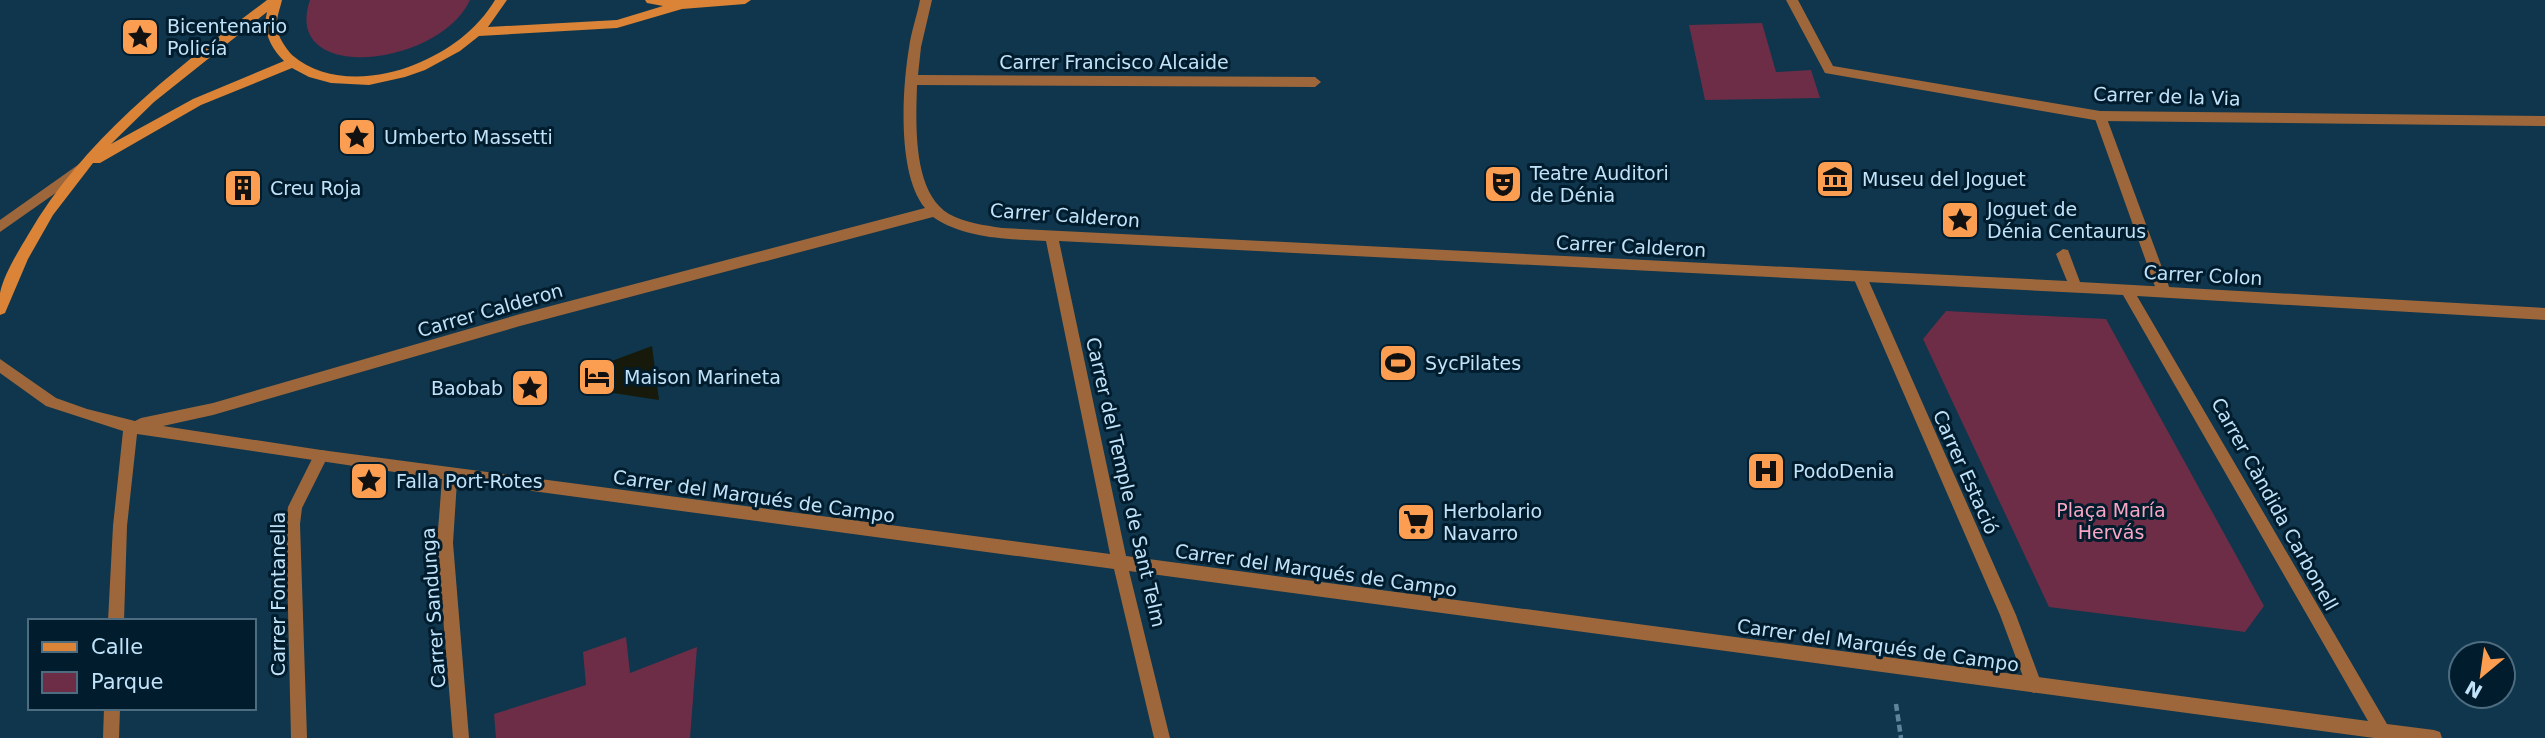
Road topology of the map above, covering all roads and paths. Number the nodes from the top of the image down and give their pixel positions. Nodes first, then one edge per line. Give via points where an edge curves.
1 (275, 0) edge
2 (501, 0) edge
3 (651, 0) edge
4 (745, 0) edge
5 (926, 0) edge
6 (1792, 0) edge
7 (682, 5) junction
8 (478, 32) junction
9 (292, 63) junction
10 (913, 80) junction
11 (1315, 82) dead end
12 (2100, 116) junction
13 (2545, 121) edge
14 (82, 167) junction
15 (934, 211) junction
16 (0, 228) edge
17 (1051, 235) junction
18 (2063, 254) dead end
19 (1860, 277) junction
20 (2076, 288) junction
21 (2127, 290) junction
22 (2164, 292) junction
23 (0, 309) edge
24 (2545, 314) edge
25 (0, 365) edge
26 (131, 427) junction
27 (321, 456) junction
28 (450, 475) junction
29 (1122, 564) junction
30 (116, 619) edge
31 (2034, 685) junction
32 (112, 710) edge
33 (2384, 734) edge
34 (111, 738) edge
35 (299, 738) edge
36 (461, 738) edge
37 (1162, 738) edge
38 (2434, 738) edge

1 - 9 main road via 271,23 276,44
1 - 14 main road via 154,93
2 - 8 main road
3 - 7 main road
4 - 7 main road
5 - 10 street
6 - 12 street, Carrer de la Via via 1829,70
7 - 8 main road via 617,24
8 - 9 main road via 418,68 382,78 347,80 316,75
9 - 14 main road via 197,102
10 - 11 street, Carrer Francisco Alcaide
10 - 15 street via 915,164 923,196
12 - 13 street, Carrer de la Via
12 - 22 street
14 - 16 street
14 - 23 main road via 39,225
15 - 17 street, Carrer Calderon via 965,227
15 - 26 street, Carrer Calderon via 520,320 213,409
17 - 19 street, Carrer Calderon
17 - 29 street, Carrer del Temple de Sant Telm
18 - 20 street
19 - 20 street, Carrer Colon
19 - 31 street, Carrer Estació via 2008,615
20 - 21 street, Carrer Colon
21 - 22 street, Carrer Colon
21 - 33 street, Carrer Càndida Carbonell
22 - 24 street, Carrer Colon
25 - 26 street, Carrer del Marqués de Campo via 51,402
26 - 27 street, Carrer del Marqués de Campo
26 - 30 street
27 - 28 street, Carrer del Marqués de Campo
27 - 35 street, Carrer Fontanella via 295,507 293,524
28 - 29 street, Carrer del Marqués de Campo
28 - 36 street, Carrer Sandunga via 445,543
29 - 31 street, Carrer del Marqués de Campo
29 - 37 street, Carrer del Temple de Sant Telm
31 - 33 street, Carrer del Marqués de Campo
32 - 34 street
33 - 38 street, Carrer del Marqués de Campo

